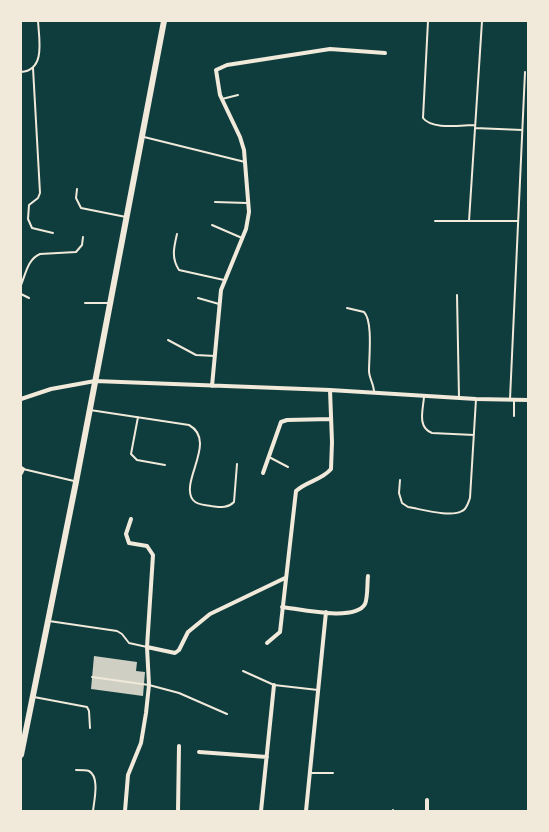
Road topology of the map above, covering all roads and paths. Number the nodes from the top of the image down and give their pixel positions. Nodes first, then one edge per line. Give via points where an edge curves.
1 (38, 21) edge
2 (164, 21) edge
3 (428, 21) edge
4 (482, 21) edge
5 (385, 53) dead end
6 (33, 68) junction
7 (21, 72) edge
8 (524, 72) dead end
9 (238, 95) dead end
10 (221, 99) junction
11 (475, 125) junction
12 (475, 128) junction
13 (522, 130) junction
14 (143, 137) junction
15 (245, 162) junction
16 (77, 189) dead end
17 (215, 202) dead end
18 (248, 203) junction
19 (127, 217) junction
20 (435, 221) dead end
21 (469, 221) junction
22 (518, 221) junction
23 (212, 225) dead end
24 (53, 233) dead end
25 (177, 234) dead end
26 (83, 237) dead end
27 (242, 238) junction
28 (224, 280) junction
29 (21, 285) edge
30 (21, 294) edge
31 (457, 295) dead end
32 (29, 298) dead end
33 (198, 298) dead end
34 (85, 303) dead end
35 (110, 303) junction
36 (219, 304) junction
37 (347, 308) dead end
38 (168, 340) dead end
39 (215, 356) junction
40 (95, 381) junction
41 (212, 386) junction
42 (330, 390) junction
43 (374, 393) junction
44 (424, 396) junction
45 (459, 398) junction
46 (21, 399) edge
47 (476, 399) junction
48 (512, 399) junction
49 (528, 400) edge
50 (89, 410) junction
51 (514, 416) dead end
52 (138, 417) junction
53 (331, 419) junction
54 (474, 435) junction
55 (268, 457) junction
56 (237, 464) dead end
57 (165, 465) dead end
58 (288, 466) dead end
59 (22, 469) edge
60 (262, 473) dead end
61 (400, 480) dead end
62 (76, 482) junction
63 (131, 519) dead end
64 (368, 576) dead end
65 (285, 578) junction
66 (282, 607) junction
67 (326, 612) junction
68 (47, 621) junction
69 (267, 643) dead end
70 (147, 647) junction
71 (243, 671) dead end
72 (92, 677) dead end
73 (149, 685) junction
74 (274, 685) junction
75 (318, 690) junction
76 (32, 696) junction
77 (228, 714) dead end
78 (90, 728) dead end
79 (179, 746) dead end
80 (199, 752) dead end
81 (21, 755) edge
82 (267, 757) junction
83 (76, 770) dead end
84 (310, 773) junction
85 (333, 773) dead end
86 (428, 800) dead end
87 (93, 811) edge
88 (125, 811) edge
89 (178, 811) edge
90 (261, 811) edge
91 (306, 811) edge
92 (426, 811) edge

1 - 6 lane via 39,58
2 - 14 highway
3 - 11 lane via 424,118 430,124
4 - 11 lane
5 - 10 street via 330,49 223,66 216,70
6 - 7 lane
6 - 24 lane via 40,193 29,206 28,219 32,228
8 - 13 lane
9 - 10 lane
10 - 15 street via 240,137
11 - 12 lane
12 - 13 lane
12 - 21 lane
13 - 22 lane
14 - 15 lane
14 - 19 highway
15 - 18 street
16 - 19 lane via 76,198 82,208
17 - 18 lane
18 - 27 street via 249,212
19 - 35 highway
20 - 21 lane
21 - 22 lane
22 - 48 lane
23 - 27 lane
25 - 28 lane via 173,257 179,270
26 - 29 lane via 82,245 76,252 40,254 31,259
27 - 28 street
28 - 36 street
30 - 32 lane
31 - 45 lane
33 - 36 lane
34 - 35 lane
35 - 40 highway
36 - 39 street
37 - 43 lane via 364,312 369,319 369,372
38 - 39 lane via 196,355
39 - 41 street
40 - 41 street
40 - 46 street via 51,389
40 - 50 highway
41 - 42 street
42 - 43 street
42 - 53 street
43 - 44 street
44 - 45 street
44 - 54 lane via 422,425 426,430 432,433
45 - 47 street
47 - 48 street
47 - 54 lane
48 - 49 street
48 - 51 lane
50 - 52 lane
50 - 62 highway
52 - 56 lane via 189,425 200,435 190,490 198,504 229,507 234,502
52 - 57 lane via 131,454 137,460
53 - 55 street via 281,422
53 - 65 street via 331,469 323,477 310,481 296,491
54 - 61 lane via 470,498 466,508 461,512 452,514 408,507 402,503 399,493
55 - 58 lane
55 - 60 street
59 - 62 lane
62 - 68 highway
63 - 70 street via 126,534 129,543 147,546 153,555
64 - 67 street via 366,602 363,606 351,613
65 - 66 street
65 - 70 street via 210,614 188,632 175,653
66 - 67 street
66 - 69 street via 280,632
67 - 75 street
68 - 70 lane via 117,631 129,643
68 - 76 highway
70 - 73 street
71 - 74 lane
72 - 73 lane
73 - 77 lane via 179,693
73 - 88 street via 141,743 128,775
74 - 75 lane
74 - 82 street
75 - 84 street
76 - 78 lane via 87,707
76 - 81 highway
79 - 89 street
80 - 82 street
82 - 90 street
83 - 87 lane via 88,771 95,780
84 - 85 lane
84 - 91 street
86 - 92 street

